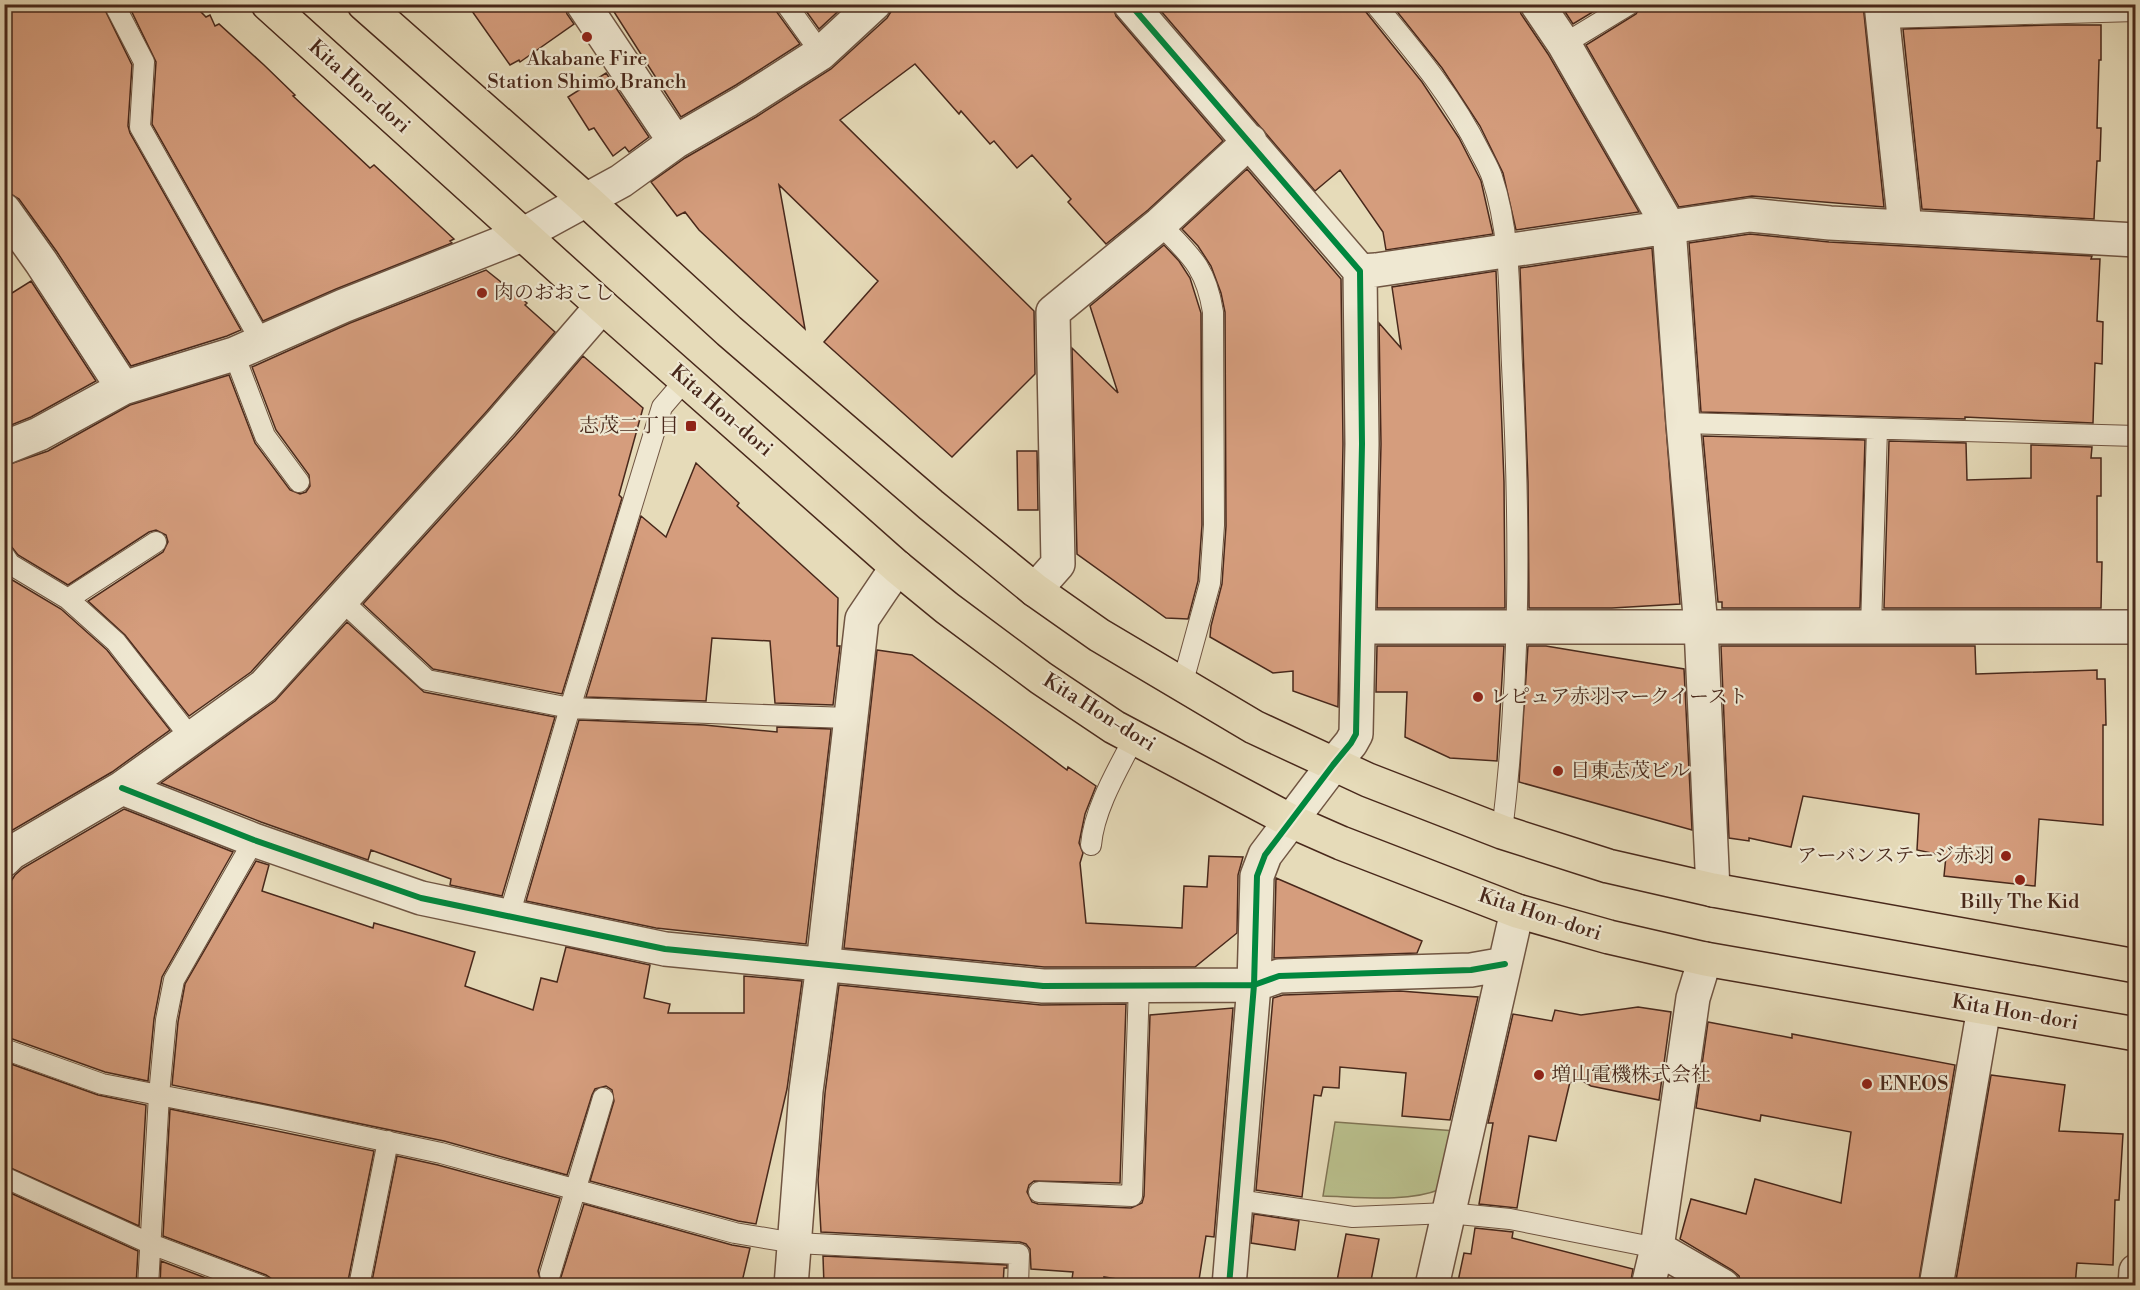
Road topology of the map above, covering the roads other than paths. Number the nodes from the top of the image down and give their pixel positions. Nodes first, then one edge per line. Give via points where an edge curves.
1 (114, 4) edge
2 (268, 4) edge
3 (364, 4) edge
4 (583, 4) edge
5 (786, 4) edge
6 (874, 4) edge
7 (1130, 4) edge
8 (1375, 4) edge
9 (1537, 4) edge
10 (1630, 4) edge
11 (1882, 11) edge
12 (2136, 11) edge
13 (1564, 44) junction
14 (821, 53) junction
15 (1250, 141) junction
16 (675, 142) junction
17 (586, 200) junction
18 (4, 210) edge
19 (1160, 224) junction
20 (1905, 226) junction
21 (1669, 227) junction
22 (522, 235) junction
23 (2136, 240) edge
24 (1507, 250) junction
25 (1360, 271) junction
26 (602, 306) junction
27 (248, 348) junction
28 (686, 379) junction
29 (123, 388) junction
30 (1683, 423) junction
31 (1877, 429) junction
32 (2136, 436) edge
33 (4, 448) edge
34 (299, 482) dead end
35 (156, 542) dead end
36 (4, 555) edge
37 (897, 567) junction
38 (1035, 590) junction
39 (69, 599) junction
40 (340, 600) junction
41 (1518, 626) junction
42 (1360, 627) junction
43 (1701, 627) junction
44 (2136, 627) edge
45 (1871, 628) junction
46 (1182, 685) junction
47 (570, 708) junction
48 (849, 717) junction
49 (191, 738) junction
50 (1134, 738) junction
51 (1333, 765) junction
52 (123, 788) junction
53 (1292, 821) junction
54 (1502, 832) junction
55 (254, 840) junction
56 (1091, 845) dead end
57 (6, 853) edge
58 (1713, 890) junction
59 (1517, 911) junction
60 (509, 916) junction
61 (1705, 959) junction
62 (1505, 964) junction
63 (823, 965) junction
64 (2136, 966) edge
65 (1139, 985) junction
66 (1254, 985) junction
67 (1984, 1008) junction
68 (2136, 1034) edge
69 (4, 1049) edge
70 (159, 1095) junction
71 (603, 1098) dead end
72 (388, 1141) junction
73 (4, 1176) edge
74 (575, 1189) junction
75 (1039, 1192) dead end
76 (1238, 1200) junction
77 (1448, 1214) junction
78 (795, 1243) junction
79 (151, 1244) junction
80 (1657, 1248) junction
81 (2136, 1271) edge
82 (550, 1274) dead end
83 (148, 1286) edge
84 (262, 1286) edge
85 (359, 1286) edge
86 (791, 1286) edge
87 (1018, 1286) edge
88 (1230, 1286) edge
89 (1432, 1286) edge
90 (1648, 1286) edge
91 (1723, 1286) edge
92 (1936, 1286) edge
93 (2135, 1286) edge

1 - 27 lane via 144,62 140,127
2 - 22 highway, Kita Hon-dori
3 - 17 highway
4 - 16 street
5 - 14 lane
6 - 14 street
7 - 15 street
8 - 24 lane via 1442,88 1470,133 1491,176
9 - 13 street
10 - 13 lane
11 - 12 lane
11 - 20 street
13 - 21 street
14 - 16 street
15 - 19 street
15 - 25 street
16 - 17 street via 621,181
17 - 22 street
17 - 38 highway via 729,331
18 - 29 street
19 - 38 street via 1053,312 1058,564
19 - 46 lane via 1205,277 1213,312 1214,525 1210,583
20 - 21 street via 1749,215
20 - 23 street
21 - 24 street
21 - 30 street
22 - 26 highway, Kita Hon-dori
22 - 27 street
24 - 25 street
24 - 41 lane via 1516,437
25 - 42 street
26 - 28 highway, Kita Hon-dori
26 - 40 street
27 - 29 street
27 - 34 lane via 265,436
28 - 37 highway, Kita Hon-dori
28 - 47 lane via 662,407
29 - 33 street via 39,434
30 - 31 lane
30 - 43 street
31 - 32 lane
31 - 45 lane
35 - 39 lane
36 - 39 lane via 10,564
37 - 48 street via 862,619
37 - 50 highway, Kita Hon-dori via 1041,678
38 - 46 highway via 1099,635
39 - 49 lane via 116,642
40 - 47 lane via 427,680
40 - 49 street via 264,686
41 - 42 street
41 - 43 street
41 - 54 lane
42 - 51 street via 1356,734
43 - 45 street
43 - 58 street
44 - 45 street
46 - 51 highway via 1254,727
47 - 48 lane
47 - 60 lane
48 - 63 street
49 - 52 street
50 - 53 highway, Kita Hon-dori
50 - 56 lane via 1110,786 1092,832
51 - 53 street
51 - 54 highway
52 - 55 street
52 - 57 street
53 - 59 highway, Kita Hon-dori
53 - 66 street via 1265,855 1257,876
54 - 58 highway via 1608,866
55 - 60 street via 421,898
55 - 70 lane via 174,980
58 - 64 highway
59 - 61 highway, Kita Hon-dori
59 - 62 street
60 - 63 street via 665,949
61 - 67 highway, Kita Hon-dori
61 - 80 street via 1693,998
62 - 66 street via 1471,970 1279,976
62 - 77 street
63 - 65 street via 1043,986
63 - 78 street via 806,1091
65 - 66 street
65 - 75 lane via 1132,1196
66 - 76 street
67 - 68 highway, Kita Hon-dori
67 - 92 street
69 - 70 lane via 102,1084
70 - 72 lane
70 - 79 lane
71 - 74 lane
72 - 74 lane
72 - 85 lane
73 - 79 lane
74 - 78 lane via 735,1233
74 - 82 lane
76 - 77 lane via 1353,1217
76 - 88 street
77 - 80 lane via 1510,1219
77 - 89 street
78 - 86 street
78 - 87 lane via 1019,1254
79 - 83 lane
79 - 84 lane
80 - 90 street
80 - 91 street
81 - 93 street

